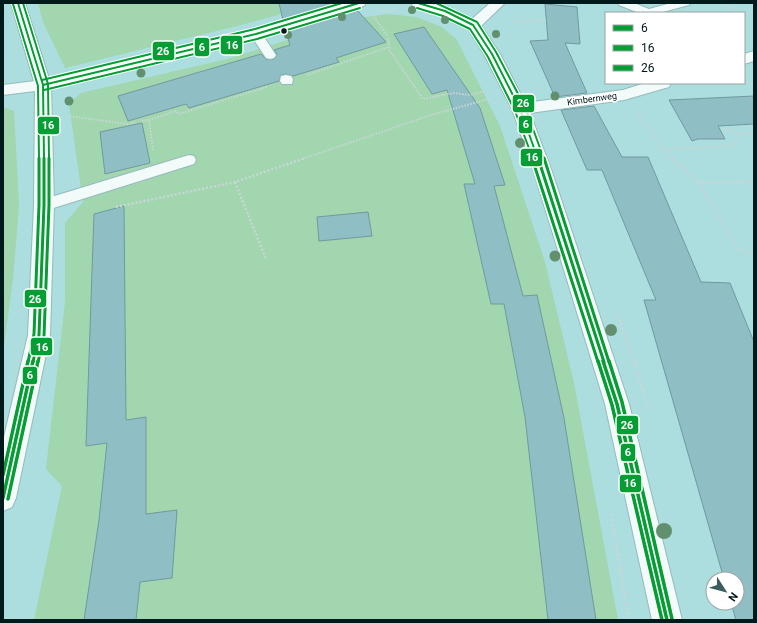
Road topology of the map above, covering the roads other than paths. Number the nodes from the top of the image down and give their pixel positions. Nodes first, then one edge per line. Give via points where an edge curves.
1 (18, 3) edge
2 (418, 3) edge
3 (498, 3) edge
4 (623, 3) edge
5 (685, 3) edge
6 (365, 7) edge
7 (650, 12) edge
8 (473, 25) junction
9 (256, 34) junction
10 (270, 55) dead end
11 (660, 84) edge
12 (43, 85) junction
13 (3, 90) edge
14 (520, 109) junction
15 (189, 160) dead end
16 (44, 205) junction
17 (3, 498) edge
18 (667, 620) edge

1 - 12 street
2 - 8 street via 445,11
3 - 8 street
4 - 7 lane
5 - 7 lane
6 - 9 street
8 - 14 street via 492,54
9 - 10 lane
9 - 12 street
11 - 14 street, Kimbernweg via 624,95
12 - 13 street
12 - 16 street
14 - 18 street via 543,172 617,404
15 - 16 lane
16 - 17 street via 39,335

